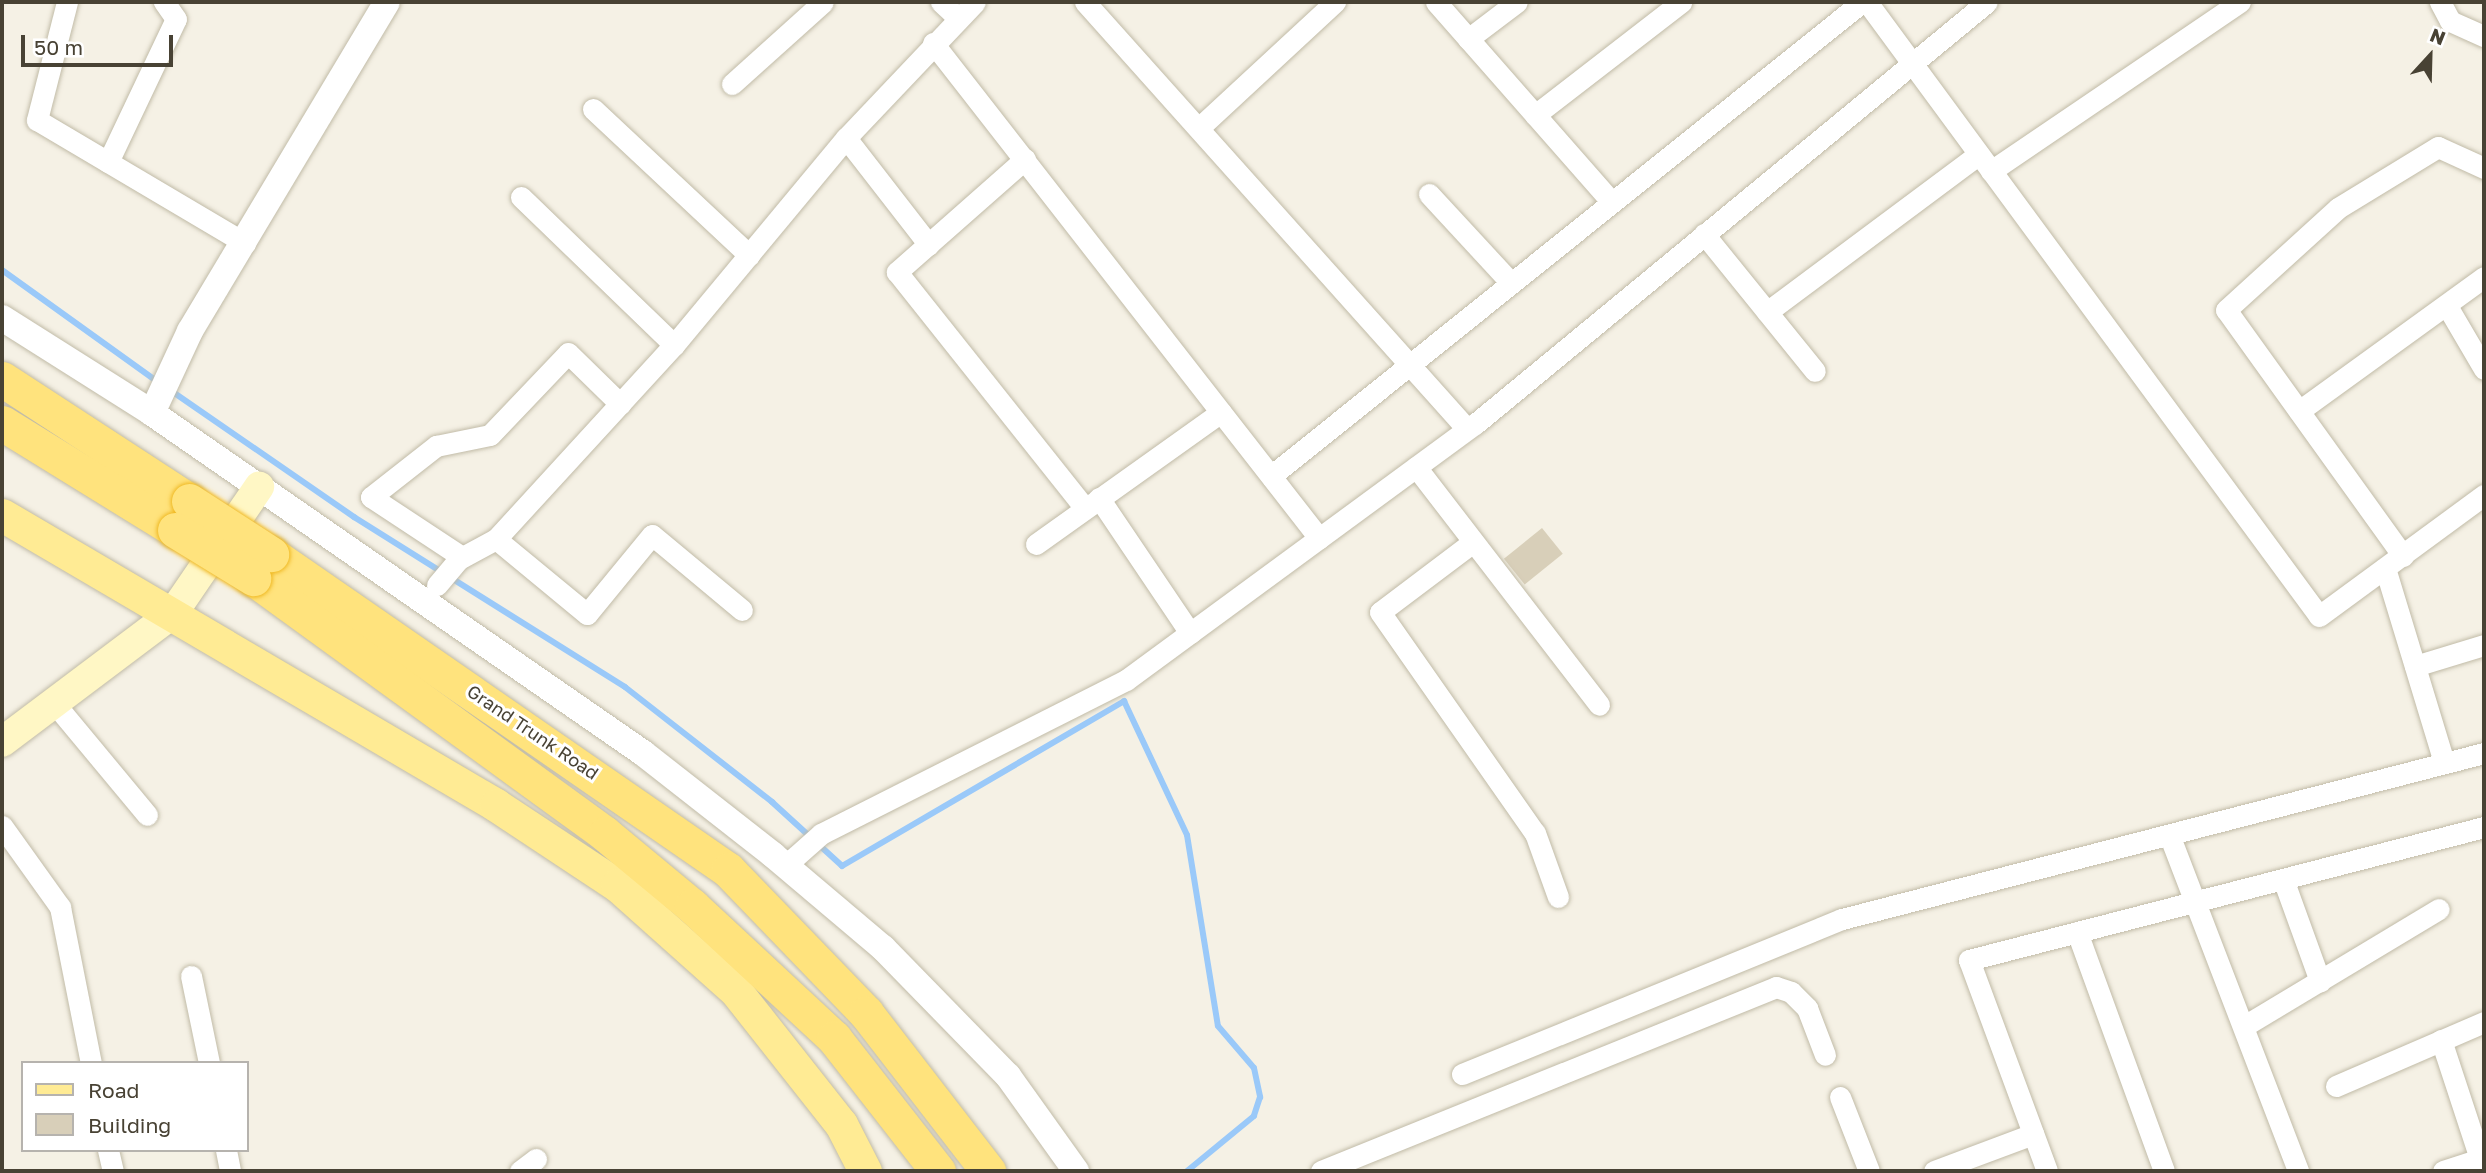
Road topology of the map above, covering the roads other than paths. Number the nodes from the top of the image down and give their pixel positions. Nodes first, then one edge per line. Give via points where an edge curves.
1 (67, 2) edge
2 (164, 2) edge
3 (387, 2) edge
4 (823, 2) edge
5 (941, 2) edge
6 (975, 2) edge
7 (1085, 2) edge
8 (1335, 2) edge
9 (1436, 2) edge
10 (1517, 2) edge
11 (1681, 2) edge
12 (1865, 2) edge
13 (1987, 2) edge
14 (2240, 2) edge
15 (2440, 2) edge
16 (958, 18) junction
17 (2484, 36) edge
18 (1468, 39) junction
19 (933, 43) junction
20 (1911, 63) junction
21 (733, 84) dead end
22 (593, 109) dead end
23 (1535, 115) junction
24 (1201, 126) junction
25 (846, 138) junction
26 (1025, 159) junction
27 (108, 162) junction
28 (1985, 163) junction
29 (2484, 168) edge
30 (1429, 194) dead end
31 (521, 197) dead end
32 (1612, 202) junction
33 (1704, 234) junction
34 (245, 243) junction
35 (929, 244) junction
36 (749, 255) junction
37 (2484, 277) edge
38 (1511, 283) junction
39 (2447, 306) junction
40 (1767, 312) junction
41 (2, 318) edge
42 (674, 345) junction
43 (1405, 364) junction
44 (2484, 369) edge
45 (1815, 371) dead end
46 (2, 379) edge
47 (620, 404) junction
48 (155, 406) junction
49 (2300, 411) junction
50 (1221, 412) junction
51 (2, 423) edge
52 (1467, 429) junction
53 (1416, 467) junction
54 (1270, 476) junction
55 (259, 487) junction
56 (2484, 495) edge
57 (1092, 503) junction
58 (2, 515) edge
59 (182, 515) junction
60 (1319, 538) junction
61 (496, 539) junction
62 (1474, 542) junction
63 (1036, 544) dead end
64 (2403, 556) junction
65 (460, 558) junction
66 (262, 566) junction
67 (2385, 568) junction
68 (437, 585) dead end
69 (742, 610) dead end
70 (173, 612) junction
71 (1190, 633) junction
72 (2484, 645) edge
73 (2415, 666) junction
74 (55, 705) junction
75 (1599, 705) dead end
76 (2, 742) edge
77 (2484, 753) edge
78 (2444, 762) junction
79 (147, 815) dead end
80 (2, 826) edge
81 (2484, 827) edge
82 (2170, 837) junction
83 (793, 858) junction
84 (2283, 879) junction
85 (1558, 897) dead end
86 (2197, 901) junction
87 (2439, 909) dead end
88 (2077, 932) junction
89 (191, 976) dead end
90 (2320, 981) junction
91 (2484, 1022) edge
92 (2244, 1026) junction
93 (2441, 1040) junction
94 (1825, 1055) dead end
95 (91, 1061) edge
96 (209, 1061) edge
97 (1462, 1074) dead end
98 (2336, 1087) dead end
99 (1840, 1097) dead end
100 (2033, 1134) junction
101 (108, 1152) edge
102 (226, 1152) edge
103 (2482, 1165) edge
104 (113, 1171) edge
105 (230, 1171) edge
106 (865, 1171) edge
107 (938, 1171) edge
108 (988, 1171) edge
109 (1076, 1171) edge
110 (1321, 1171) edge
111 (1868, 1171) edge
112 (1934, 1171) edge
113 (2047, 1171) edge
114 (2164, 1171) edge
115 (2298, 1171) edge
116 (2443, 1171) edge

1 - 27 street via 37,120
2 - 27 street via 176,19
3 - 34 street
4 - 21 street
5 - 16 street
6 - 16 street
7 - 24 street
8 - 24 street
9 - 18 street
10 - 18 street
11 - 23 street
12 - 20 street
12 - 32 street
13 - 20 street
14 - 28 street
15 - 17 street via 2450,21
16 - 19 street
18 - 23 street
19 - 25 street
19 - 26 street
20 - 28 street
20 - 33 street
22 - 36 street
23 - 32 street
24 - 43 street
25 - 35 street
25 - 36 street
26 - 35 street
26 - 50 street
27 - 34 street
28 - 40 street
28 - 67 street via 2319,616
29 - 49 street via 2438,147 2338,208 2226,310
30 - 38 street
31 - 42 street
32 - 38 street
33 - 40 street
33 - 52 street
34 - 48 street via 190,331
35 - 57 street via 897,272
36 - 42 street
37 - 39 street
38 - 43 street
39 - 44 street
39 - 49 street
40 - 45 street
41 - 48 street
42 - 47 street
43 - 52 street
43 - 54 street
46 - 59 highway, Grand Trunk Road
47 - 61 street
47 - 65 street via 568,353 490,435 436,446 371,497
48 - 55 street
49 - 64 street
50 - 54 street
50 - 57 street
51 - 59 highway, Grand Trunk Road
52 - 53 street
53 - 60 street
53 - 62 street
54 - 60 street
55 - 70 main road
55 - 83 street
56 - 64 street
57 - 63 street
57 - 71 street
58 - 70 main road
59 - 66 highway, Grand Trunk Road, bridge
60 - 71 street
61 - 65 street
61 - 69 street via 587,614 652,535
62 - 75 street
62 - 85 street via 1380,612 1535,833
64 - 67 street
65 - 68 street
66 - 107 highway, Grand Trunk Road via 692,906 834,1038
66 - 108 highway, Grand Trunk Road via 728,870 866,1013
67 - 73 street
70 - 74 main road
70 - 106 main road via 496,805 617,885 735,990 841,1124
71 - 83 street via 1126,680 821,834
72 - 73 street
73 - 78 street
74 - 76 main road
74 - 79 street
77 - 78 street
78 - 82 street
80 - 95 street via 61,908
81 - 84 street
82 - 86 street
82 - 97 street via 1842,919
83 - 109 street via 1008,1076
84 - 86 street
84 - 90 street
86 - 88 street
86 - 92 street
87 - 90 street
88 - 100 street via 1969,960
88 - 114 street
89 - 96 street
90 - 92 street
91 - 93 street
92 - 115 street
93 - 98 street
93 - 103 street
94 - 110 street via 1807,1008 1791,992 1776,987
99 - 111 street
100 - 112 street
100 - 113 street
101 - 104 street
102 - 105 street
103 - 116 street

